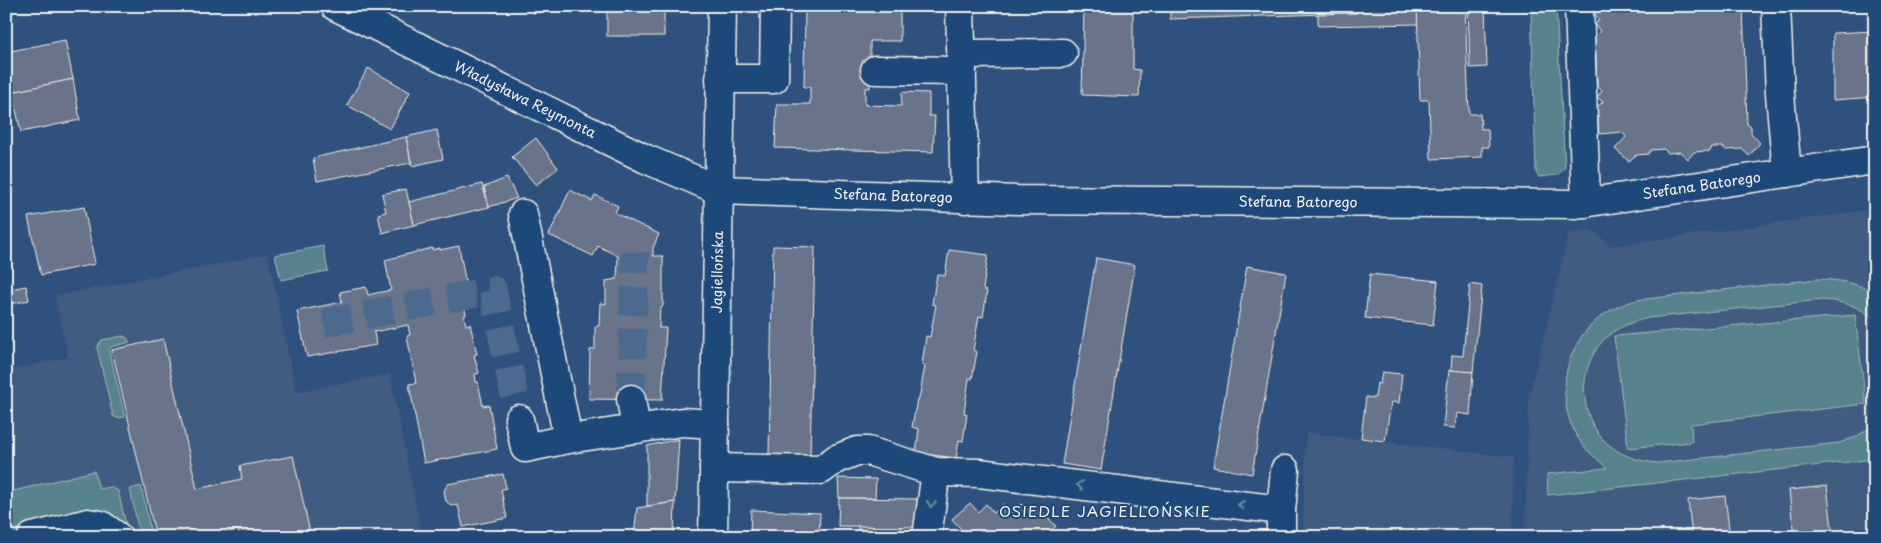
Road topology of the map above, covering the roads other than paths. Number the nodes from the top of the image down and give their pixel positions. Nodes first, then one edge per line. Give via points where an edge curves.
1 (334, 6) edge
2 (722, 6) edge
3 (775, 6) edge
4 (960, 6) edge
5 (1580, 6) edge
6 (1776, 6) edge
7 (1063, 53) dead end
8 (962, 62) junction
9 (875, 70) dead end
10 (720, 79) junction
11 (1875, 160) edge
12 (1787, 173) junction
13 (719, 190) junction
14 (965, 199) junction
15 (1586, 203) junction
16 (523, 214) dead end
17 (631, 400) tunnel mouth
18 (519, 419) tunnel mouth
19 (715, 424) junction
20 (636, 429) junction
21 (568, 439) junction
22 (714, 468) junction
23 (1285, 470) dead end
24 (936, 472) junction
25 (1281, 524) edge
26 (32, 537) edge
27 (118, 537) edge
28 (713, 537) edge
29 (927, 537) edge

1 - 13 street, Władysława Reymonta via 660,166
2 - 10 street, Jagiellońska
3 - 10 street via 774,80
4 - 8 street
5 - 15 street
6 - 12 street
7 - 8 street
8 - 9 street
8 - 14 street
10 - 13 street, Jagiellońska
11 - 12 street, Stefana Batorego
12 - 15 street, Stefana Batorego
13 - 14 street, Stefana Batorego
13 - 19 street, Jagiellońska
14 - 15 street, Stefana Batorego
16 - 21 street
17 - 20 street
18 - 21 street via 525,448
19 - 20 street via 682,422
19 - 22 street, Jagiellońska
20 - 21 street
22 - 24 street via 820,470 857,451 877,453
22 - 28 street, Jagiellońska
23 - 25 street
25 -> 24 street via 979,473
24 -> 29 street
26 - 27 street via 88,523 101,525

